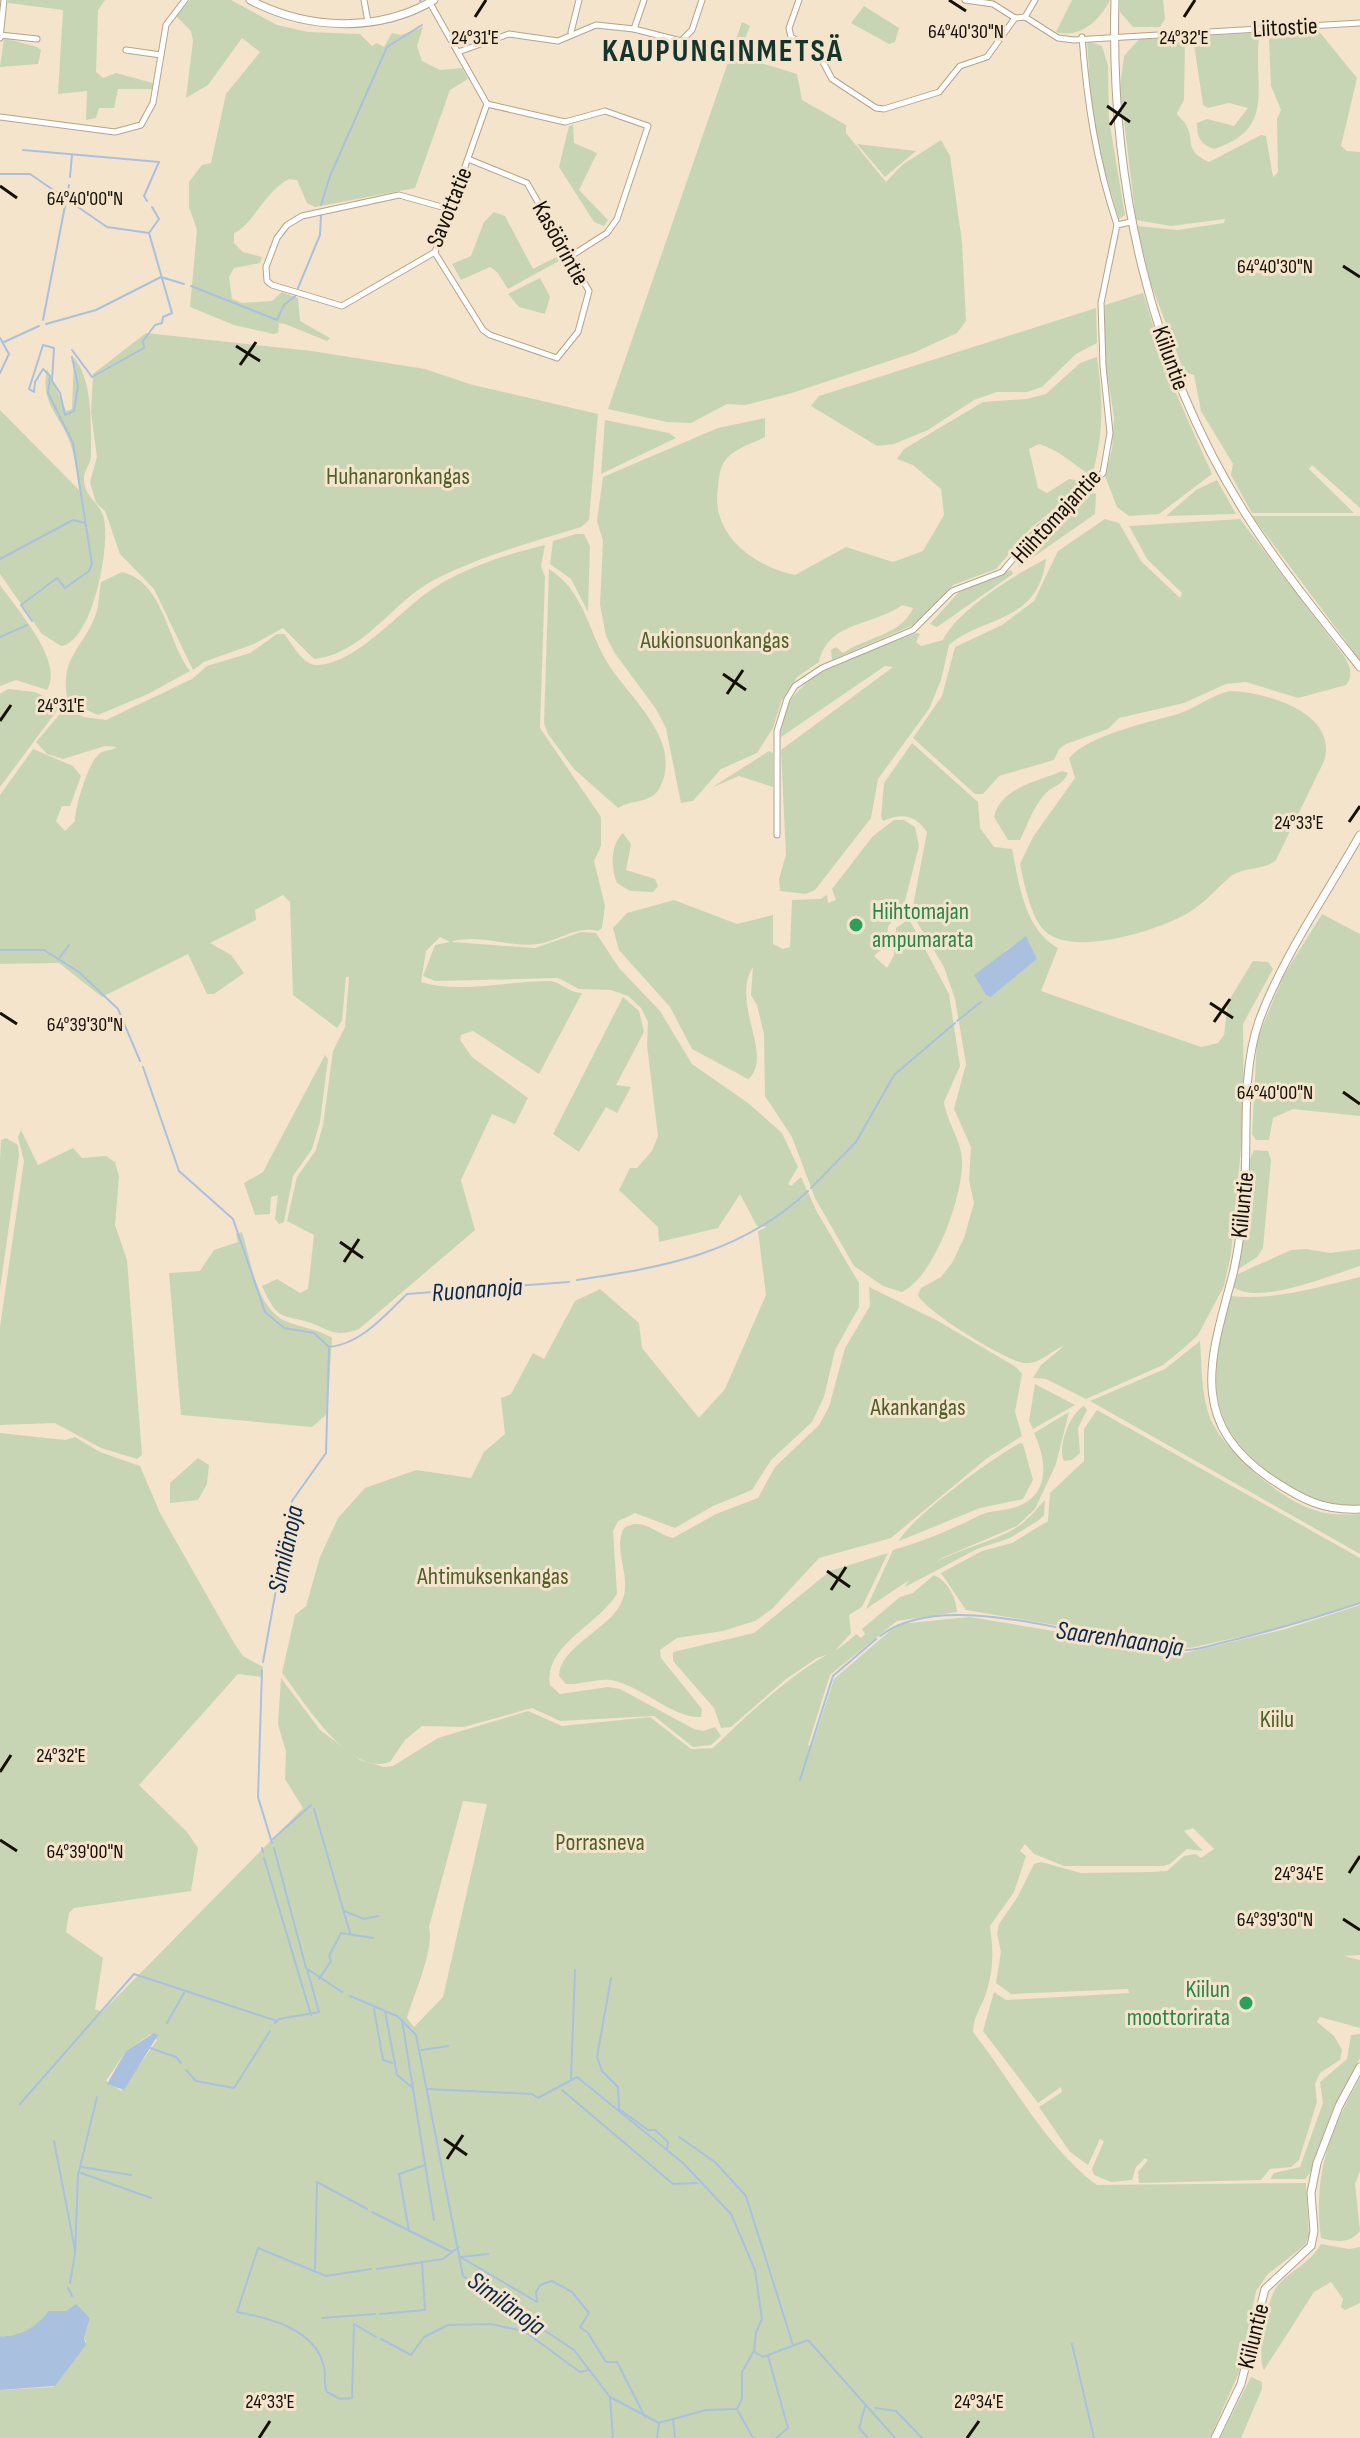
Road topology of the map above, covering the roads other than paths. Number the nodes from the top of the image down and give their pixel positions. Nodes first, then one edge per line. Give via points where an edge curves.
1 (4, 0) edge
2 (185, 0) edge
3 (250, 0) edge
4 (364, 0) edge
5 (579, 0) edge
6 (644, 0) edge
7 (702, 0) edge
8 (799, 0) edge
9 (965, 0) edge
10 (1035, 0) edge
11 (1115, 0) edge
12 (432, 1) edge
13 (1025, 17) junction
14 (1015, 18) junction
15 (1, 19) edge
16 (368, 22) junction
17 (1360, 23) edge
18 (634, 29) junction
19 (571, 33) junction
20 (1114, 35) junction
21 (0, 36) edge
22 (1082, 37) junction
23 (37, 39) dead end
24 (798, 41) dead end
25 (126, 50) dead end
26 (458, 52) junction
27 (161, 55) junction
28 (823, 62) dead end
29 (487, 104) junction
30 (0, 117) edge
31 (468, 159) junction
32 (449, 209) junction
33 (1131, 222) junction
34 (1117, 225) junction
35 (435, 252) junction
36 (571, 256) junction
37 (1360, 667) edge
38 (777, 835) dead end
39 (1360, 835) edge
40 (1360, 1509) edge
41 (1360, 2067) edge
42 (1215, 2438) edge

1 - 15 street
2 - 27 street via 166,25
3 - 16 street via 309,21
4 - 16 street
5 - 19 street
6 - 18 street
7 - 18 street via 692,30 681,41
8 - 24 street via 789,28
9 - 14 street via 993,4
10 - 13 street
11 - 20 street, Kiiluntie
12 - 16 street
12 - 26 street
13 - 14 street
13 - 22 street, Liitostie via 1058,38
14 - 28 street via 987,57 960,66 939,92 884,109 832,79
15 - 21 street
17 - 20 street, Liitostie
18 - 19 street via 596,25
19 - 26 street via 558,41 509,34
20 - 22 street, Liitostie
20 - 33 street, Kiiluntie via 1119,142
21 - 23 street
22 - 34 street via 1088,116
25 - 27 street
26 - 29 street
27 - 30 street via 151,110 135,129 115,132
29 - 31 street, Savottatie
29 - 36 street via 565,122 605,111 648,126 612,227
31 - 32 street, Savottatie
31 - 36 street, Kasöörintie via 527,183
32 - 35 street, Savottatie
32 - 35 street, Savottatie via 399,195 302,216 277,238 265,272 272,285 342,306
33 - 34 street
33 - 37 street, Kiiluntie via 1161,334 1214,459 1266,544
34 - 38 street, Hiihtomajantie via 1101,303 1110,433 1103,473 1038,529 1002,572 952,591 913,630 800,681 787,699 777,731
35 - 36 street, Kasöörintie via 483,330 557,358 578,332 589,299
39 - 40 street, Kiiluntie via 1278,983 1252,1044 1243,1207 1210,1375 1215,1410 1244,1458 1313,1505
41 - 42 street, Kiiluntie via 1317,2163 1311,2246 1265,2289 1241,2384

